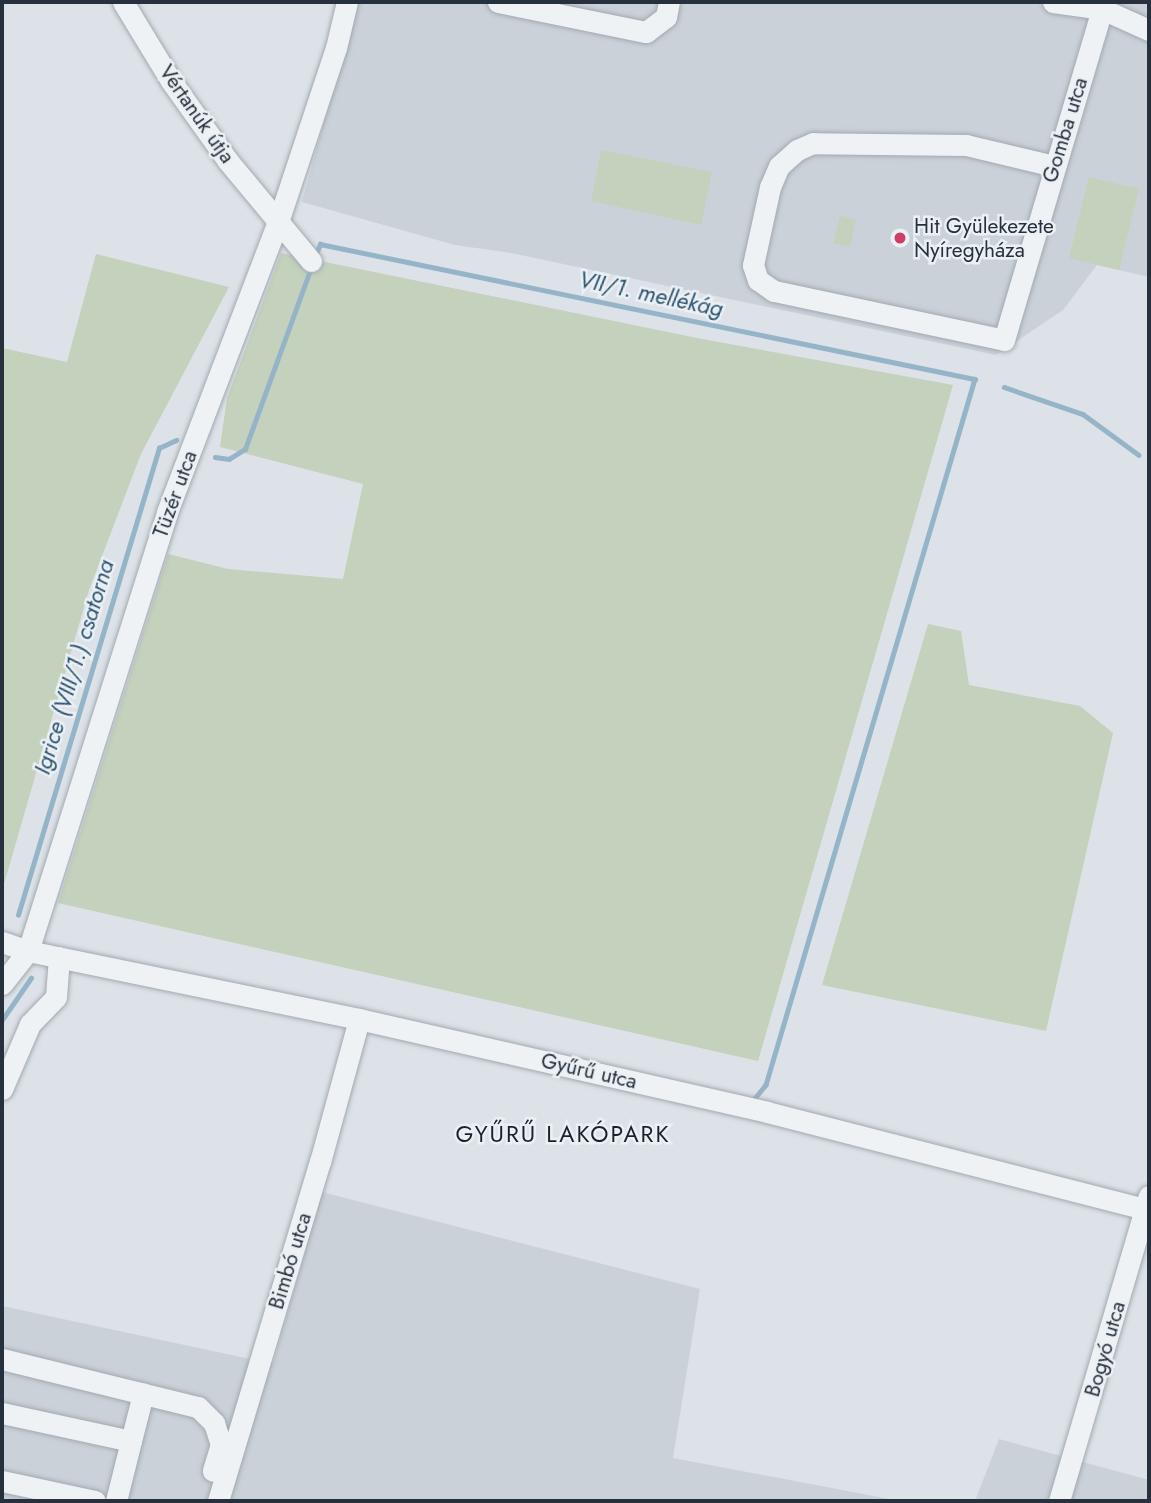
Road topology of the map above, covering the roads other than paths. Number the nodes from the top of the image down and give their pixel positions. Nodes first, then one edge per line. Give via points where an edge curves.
1 (123, 2) edge
2 (347, 2) edge
3 (498, 2) edge
4 (669, 2) edge
5 (1056, 2) edge
6 (1103, 5) edge
7 (572, 9) edge
8 (1149, 30) edge
9 (1054, 166) junction
10 (278, 222) junction
11 (311, 261) dead end
12 (2, 942) edge
13 (28, 951) junction
14 (59, 957) junction
15 (2, 984) edge
16 (359, 1019) junction
17 (2, 1089) edge
18 (1147, 1202) edge
19 (2, 1359) edge
20 (143, 1394) junction
21 (2, 1413) edge
22 (131, 1441) junction
23 (2, 1481) edge
24 (95, 1501) edge
25 (116, 1501) edge
26 (204, 1501) edge
27 (218, 1501) edge
28 (1059, 1501) edge

1 - 10 street, Vértanúk útja via 171,81
2 - 10 street, Tüzér utca
3 - 7 street
4 - 7 street via 666,17 646,32
5 - 6 street
6 - 8 street
6 - 9 street, Gomba utca
9 - 9 street, Gomba utca via 1004,340 774,291 758,280 753,265 770,187 779,166 813,143 965,145
10 - 11 street, Vértanúk útja
10 - 13 street, Tüzér utca via 167,512
12 - 13 street, Gyűrű utca
13 - 14 street, Gyűrű utca
13 - 15 street, Tüzér utca
14 - 16 street, Gyűrű utca
14 - 17 street via 56,997 30,1024
16 - 18 street, Gyűrű utca
16 - 27 street, Bimbó utca
18 - 28 street, Bogyó utca
19 - 20 street
20 - 22 street
20 - 26 street via 198,1408 214,1423 221,1444
21 - 22 street
22 - 25 street
23 - 24 street

